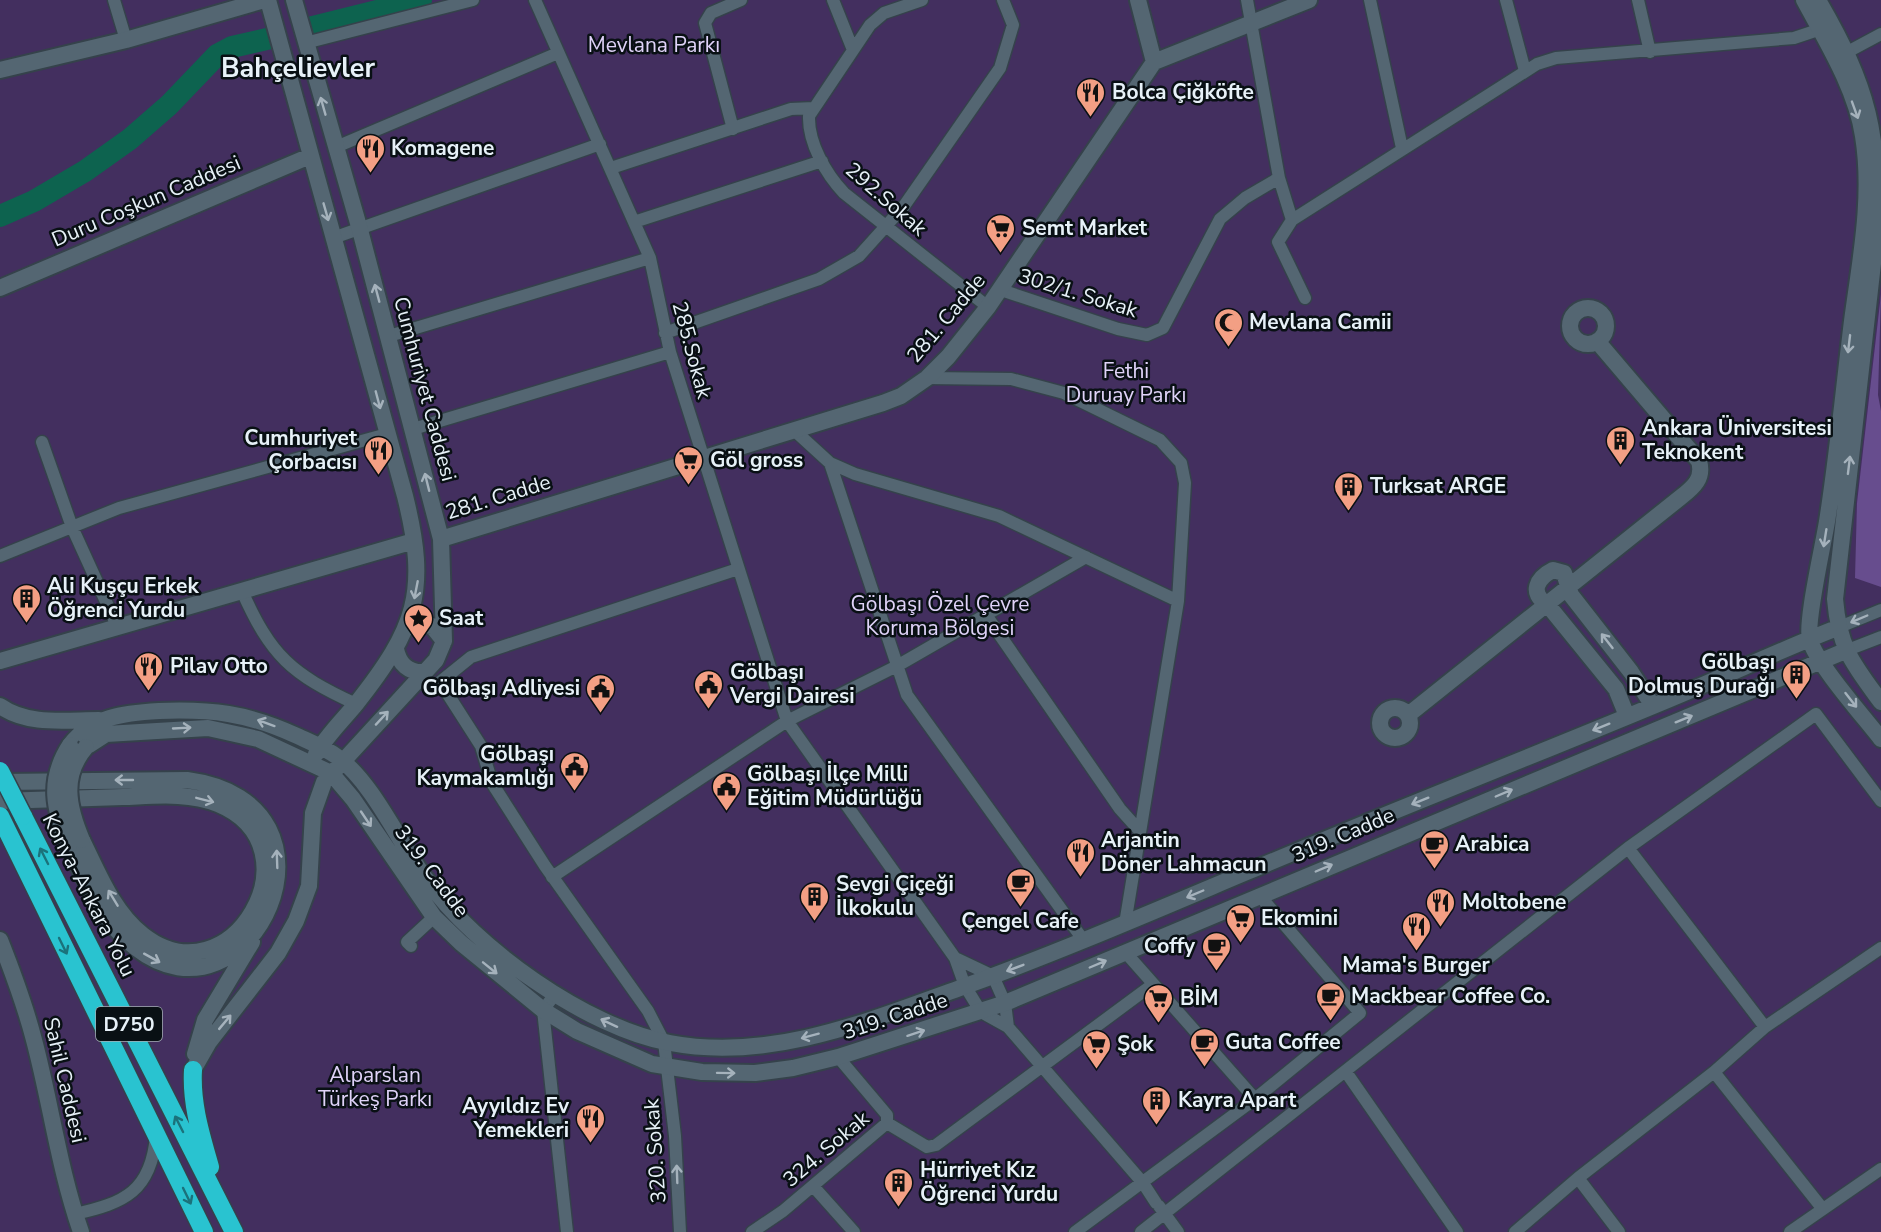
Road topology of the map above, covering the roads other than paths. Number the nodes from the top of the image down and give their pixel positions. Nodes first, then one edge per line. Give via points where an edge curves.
1 (114, 0) edge
2 (266, 0) edge
3 (294, 0) edge
4 (473, 0) edge
5 (535, 0) edge
6 (741, 0) edge
7 (832, 0) edge
8 (922, 0) edge
9 (1003, 0) edge
10 (1138, 0) edge
11 (1247, 0) edge
12 (1309, 0) edge
13 (1370, 0) edge
14 (1506, 0) edge
15 (1638, 0) edge
16 (1804, 0) edge
17 (1818, 0) edge
18 (1249, 25) junction
19 (1826, 27) junction
20 (1881, 34) edge
21 (126, 40) junction
22 (305, 43) junction
23 (853, 50) junction
24 (1650, 52) junction
25 (558, 53) junction
26 (1839, 56) junction
27 (1154, 62) junction
28 (0, 70) edge
29 (1525, 71) junction
30 (814, 108) junction
31 (733, 129) junction
32 (600, 144) junction
33 (336, 147) junction
34 (1402, 148) junction
35 (310, 156) junction
36 (822, 161) junction
37 (611, 168) junction
38 (1279, 178) junction
39 (1292, 220) junction
40 (634, 222) junction
41 (885, 227) junction
42 (360, 230) junction
43 (333, 238) junction
44 (650, 258) junction
45 (0, 288) edge
46 (1001, 290) junction
47 (1305, 298) dead end
48 (988, 307) junction
49 (665, 333) junction
50 (388, 336) junction
51 (1597, 341) dead end
52 (670, 352) junction
53 (927, 378) junction
54 (413, 429) junction
55 (795, 431) junction
56 (387, 434) junction
57 (42, 442) dead end
58 (703, 457) junction
59 (830, 464) junction
60 (72, 527) junction
61 (441, 539) junction
62 (414, 541) junction
63 (0, 556) edge
64 (1086, 557) junction
65 (738, 569) junction
66 (1567, 588) junction
67 (242, 591) junction
68 (1178, 602) junction
69 (1547, 604) junction
70 (1881, 610) edge
71 (986, 615) junction
72 (118, 628) junction
73 (407, 628) junction
74 (1837, 628) junction
75 (1881, 637) edge
76 (1809, 639) junction
77 (444, 641) junction
78 (396, 649) junction
79 (1845, 651) junction
80 (437, 657) junction
81 (0, 661) edge
82 (1821, 661) junction
83 (897, 666) junction
84 (455, 670) junction
85 (424, 672) junction
86 (1881, 702) edge
87 (356, 704) junction
88 (0, 706) edge
89 (1653, 706) junction
90 (1408, 715) dead end
91 (1628, 717) junction
92 (100, 720) junction
93 (787, 721) junction
94 (1881, 739) edge
95 (78, 746) junction
96 (320, 746) junction
97 (310, 763) junction
98 (336, 766) junction
99 (0, 771) edge
100 (0, 782) edge
101 (0, 801) edge
102 (1881, 801) edge
103 (0, 817) edge
104 (1138, 829) junction
105 (75, 843) junction
106 (1628, 848) junction
107 (1249, 871) junction
108 (552, 877) junction
109 (1265, 892) junction
110 (434, 916) junction
111 (1125, 924) junction
112 (255, 934) junction
113 (0, 940) edge
114 (1084, 941) junction
115 (411, 946) dead end
116 (1881, 948) edge
117 (1126, 953) junction
118 (955, 958) junction
119 (993, 976) junction
120 (1152, 984) junction
121 (965, 986) junction
122 (556, 993) junction
123 (1005, 1004) junction
124 (543, 1010) junction
125 (981, 1012) junction
126 (1008, 1027) junction
127 (1765, 1027) junction
128 (664, 1042) junction
129 (838, 1057) junction
130 (668, 1068) junction
131 (1041, 1068) junction
132 (193, 1070) junction
133 (1346, 1072) junction
134 (1714, 1072) junction
135 (1255, 1099) junction
136 (887, 1123) junction
137 (156, 1135) junction
138 (1881, 1168) edge
139 (1578, 1178) junction
140 (1140, 1183) junction
141 (813, 1186) junction
142 (1160, 1208) junction
143 (1822, 1208) junction
144 (222, 1209) junction
145 (75, 1215) junction
146 (81, 1232) edge
147 (204, 1232) edge
148 (234, 1232) edge
149 (567, 1232) edge
150 (680, 1232) edge
151 (752, 1232) edge
152 (854, 1232) edge
153 (1075, 1232) edge
154 (1142, 1232) edge
155 (1178, 1232) edge
156 (1456, 1232) edge
157 (1515, 1232) edge
158 (1619, 1232) edge
159 (1790, 1232) edge

1 - 21 street
2 - 21 street
2 - 35 street
3 - 22 street, Cumhuriyet Caddesi
4 - 22 street
5 - 25 street, 285.Sokak
6 - 31 street via 711,13 705,23
7 - 23 street
8 - 23 street, 292.Sokak via 884,12
9 - 41 street via 1013,25 1000,68 904,206
10 - 27 street
11 - 18 street
12 - 18 street
13 - 34 street
14 - 29 street
15 - 24 street
16 - 19 street
17 - 19 street
18 - 27 street
18 - 38 street
19 - 24 street via 1794,38
19 - 26 street
20 - 26 street
21 - 28 street
33 -> 22 street, Cumhuriyet Caddesi
23 - 30 street, 292.Sokak
24 - 29 street via 1556,58
25 - 32 street, 285.Sokak
25 - 33 street
74 -> 26 street via 1835,599 1881,184 1873,119
26 -> 76 street via 1863,135 1864,217 1829,511
27 - 46 street, 281. Cadde
29 - 34 street
30 - 31 street via 791,109
30 - 36 street, 292.Sokak via 808,130
31 - 37 street
32 - 37 street, 285.Sokak
32 - 42 street
33 - 42 street, Cumhuriyet Caddesi
34 - 39 street
35 -> 43 street
35 - 45 street, Duru Coşkun Caddesi
36 - 40 street
36 - 41 street, 292.Sokak via 831,179
37 - 40 street, 285.Sokak
38 - 39 street
38 - 46 street, 302/1. Sokak via 1220,219 1163,328 1148,335 1118,329
39 - 47 street via 1278,242
40 - 44 street, 285.Sokak
41 - 48 street, 292.Sokak
41 - 49 street via 859,256 819,279
42 - 43 street
50 -> 42 street, Cumhuriyet Caddesi
43 -> 56 street
44 - 49 street, 285.Sokak
44 - 50 street
46 - 48 street, 281. Cadde
48 - 53 street, 281. Cadde
49 - 52 street, 285.Sokak
50 - 54 street, Cumhuriyet Caddesi
51 - 66 street via 1699,461 1702,470 1700,479 1689,490
52 - 54 street
52 - 58 street, 285.Sokak
53 - 55 street, 281. Cadde via 901,396
53 - 68 street via 1011,379 1064,393 1160,440 1181,463 1185,483
61 -> 54 street, Cumhuriyet Caddesi
55 - 58 street, 281. Cadde
55 - 59 street
56 - 60 street via 119,508
56 - 62 street
57 - 60 street
58 - 61 street, 281. Cadde
58 - 65 street, 285.Sokak
59 - 64 street via 999,516
59 - 83 street
60 - 63 street
60 - 72 street
61 - 77 street, Cumhuriyet Caddesi
62 - 67 street
62 -> 73 street via 418,581
64 - 68 street
64 - 71 street
65 - 84 street via 471,657
65 - 93 street, 285.Sokak
66 - 69 street
66 - 69 street via 1568,580 1560,570 1546,573 1538,581 1536,591
89 -> 66 street
67 - 72 street
67 - 87 street via 267,641 290,667
68 - 104 street
69 - 90 street
69 - 91 street via 1616,690
70 -> 74 street
71 - 83 street
71 - 104 street via 1120,809
72 - 81 street
73 - 77 street via 417,624 432,626
73 - 78 street
74 - 76 street, 319. Cadde
74 - 79 street
75 - 79 street
76 - 82 street
76 - 89 street, 319. Cadde
77 - 80 street, Cumhuriyet Caddesi
78 - 85 street via 400,661 408,668
78 - 87 street
79 - 82 street, 319. Cadde
79 - 86 street
80 - 84 street
80 - 85 street, Cumhuriyet Caddesi
82 -> 94 street
109 -> 82 street, 319. Cadde
83 - 93 street
83 - 114 street via 907,694
84 - 108 street, 320. Sokak via 440,682 481,746 492,783
98 -> 85 street, Cumhuriyet Caddesi
87 - 96 street
88 - 92 street, 319. Cadde via 12,715 35,720
89 - 91 street, 319. Cadde
91 -> 107 street, 319. Cadde
92 - 95 street, 319. Cadde via 84,729
96 -> 92 street, 319. Cadde via 272,724 217,711 144,712
93 - 108 street
93 - 118 street, 285.Sokak
95 -> 97 street, 319. Cadde via 106,734 208,728 258,739
95 - 105 street, 319. Cadde, bridge via 58,766 53,791 57,814
96 - 97 street
96 - 98 street, 319. Cadde
97 - 98 street, 319. Cadde
98 -> 110 street, 319. Cadde via 353,799
98 - 122 street, 319. Cadde via 366,789 449,909 496,950
132 -> 98 street, Cumhuriyet Caddesi via 209,1042 278,953 296,921 311,873 316,800
144 -> 99 highway, Konya-Ankara Yolu / D750, bridge
112 -> 100 street, 319. Cadde via 271,907 278,850 263,819 231,792 214,784 187,780
101 -> 105 street, 319. Cadde via 179,796 207,800 230,810 255,833 263,855 262,891 249,917 225,941 190,953 165,948 142,934 123,914
102 - 106 street via 1816,714
103 -> 137 highway, D750
104 - 111 street
105 -> 112 street, 319. Cadde via 92,894 114,927 160,963 190,968 213,963 232,954
106 - 127 street
106 - 133 street
107 - 109 street
107 -> 111 street, 319. Cadde
108 - 128 street, 320. Sokak via 648,1011
109 - 117 street, 319. Cadde
109 - 135 street via 1360,1013
110 - 115 street via 407,942
110 -> 124 street, 319. Cadde via 461,944
111 - 114 street, 319. Cadde
112 - 132 street via 250,949 205,1020
113 - 145 street, Sahil Caddesi via 35,1042 62,1174
114 -> 119 street, 319. Cadde
116 - 127 street
117 - 120 street
123 -> 117 street, 319. Cadde
118 - 119 street
118 - 121 street
119 - 121 street, 319. Cadde
119 - 123 street
120 - 131 street
120 - 135 street
121 - 125 street
121 -> 128 street, 319. Cadde via 779,1044 704,1049
122 - 124 street
128 -> 122 street, 319. Cadde via 615,1026
123 - 125 street, 319. Cadde
123 - 126 street
124 - 130 street, 319. Cadde via 610,1047
124 - 149 street
125 - 126 street
129 -> 125 street, 319. Cadde
126 - 131 street
127 - 134 street
128 - 130 street, 320. Sokak
130 -> 129 street, 319. Cadde via 755,1073
129 - 136 street, 324. Sokak via 887,1115
150 -> 130 street, 320. Sokak
131 - 136 street via 936,1144 927,1147
131 - 140 street
132 - 144 highway via 195,1114
133 - 142 street
133 - 156 street
134 - 139 street
134 - 143 street
135 - 140 street
136 - 141 street, 324. Sokak
137 - 145 street via 154,1160 146,1180 125,1199
137 -> 147 highway, D750
138 - 143 street
139 - 157 street
139 - 158 street
140 - 142 street
140 - 153 street
141 - 151 street, 324. Sokak
141 - 152 street
142 - 154 street
142 - 155 street
143 - 159 street
144 - 148 highway, Konya-Ankara Yolu / D750
145 - 146 street, Sahil Caddesi

